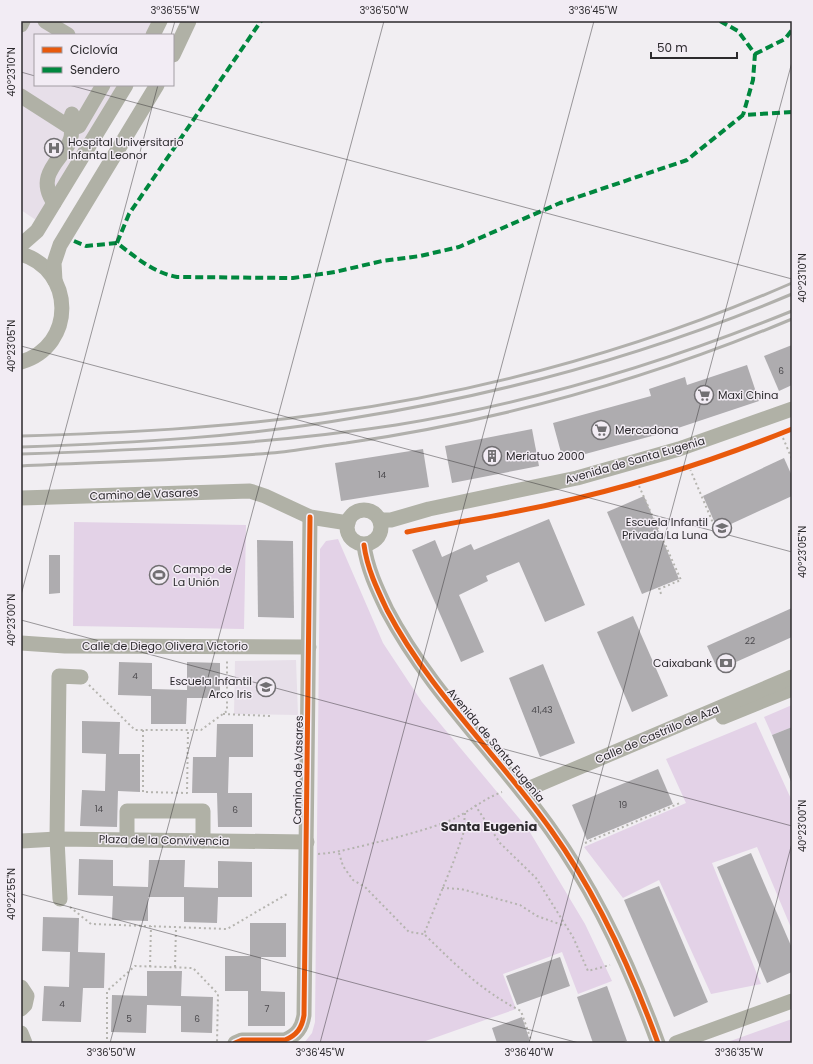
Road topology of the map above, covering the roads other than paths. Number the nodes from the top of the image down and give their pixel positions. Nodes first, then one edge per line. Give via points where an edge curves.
1 (23, 21) edge
2 (45, 21) edge
3 (160, 21) edge
4 (189, 21) edge
5 (21, 25) edge
6 (66, 34) edge
7 (154, 34) edge
8 (174, 53) edge
9 (102, 86) edge
10 (125, 86) edge
11 (156, 86) edge
12 (21, 96) edge
13 (72, 121) junction
14 (54, 203) junction
15 (21, 245) edge
16 (21, 254) edge
17 (55, 281) junction
18 (21, 362) edge
19 (792, 408) edge
20 (21, 498) edge
21 (310, 517) junction
22 (380, 520) junction
23 (348, 523) junction
24 (364, 545) junction
25 (21, 643) edge
26 (309, 647) junction
27 (81, 677) road end
28 (792, 677) edge
29 (792, 689) edge
30 (525, 794) junction
31 (57, 838) junction
32 (127, 840) junction
33 (21, 841) edge
34 (203, 841) junction
35 (310, 849) junction
36 (60, 899) road end
37 (21, 987) edge
38 (792, 1001) edge
39 (21, 1009) edge
40 (21, 1033) edge
41 (25, 1043) edge
42 (235, 1043) edge
43 (658, 1043) edge
44 (676, 1043) edge

1 - 5 street
2 - 6 street
3 - 7 street
4 - 8 street
9 - 13 street via 79,126
10 - 14 street
11 - 17 street via 60,245 54,263
12 - 13 street
13 - 14 street via 71,138 49,174 47,182 48,195
14 - 15 street via 37,231
16 - 17 street via 49,271
17 - 18 street via 62,304 54,338 35,356
19 - 22 street, Avenida de Santa Eugenia via 679,449 577,478 429,509 391,520
20 - 21 street, Camino de Vasares via 250,491
21 - 23 street, Camino de Vasares
21 - 26 street, Camino de Vasares
22 - 23 street via 376,514 363,510 351,516
22 - 24 street via 381,532 377,539
23 - 24 street via 348,535 351,540
24 - 30 street, Avenida de Santa Eugenia via 370,572 380,596 416,659 442,696
25 - 26 street, Calle de Diego Olivera Victorio via 65,646
26 - 35 street, Camino de Vasares
27 - 31 street via 59,676
28 - 30 street, Calle de Castrillo de Aza
29 - 30 street, Calle de Castrillo de Aza
30 - 43 street, Avenida de Santa Eugenia via 552,831 595,902 629,970
31 - 32 street, Plaza de la Convivencia
31 - 33 street, Plaza de la Convivencia
31 - 36 street
32 - 34 street, Plaza de la Convivencia
32 - 34 street via 127,811 203,811
34 - 35 street, Plaza de la Convivencia
35 - 42 street, Camino de Vasares via 303,1022 297,1033 285,1040 242,1040
37 - 39 street via 27,996
38 - 44 street
40 - 41 street

